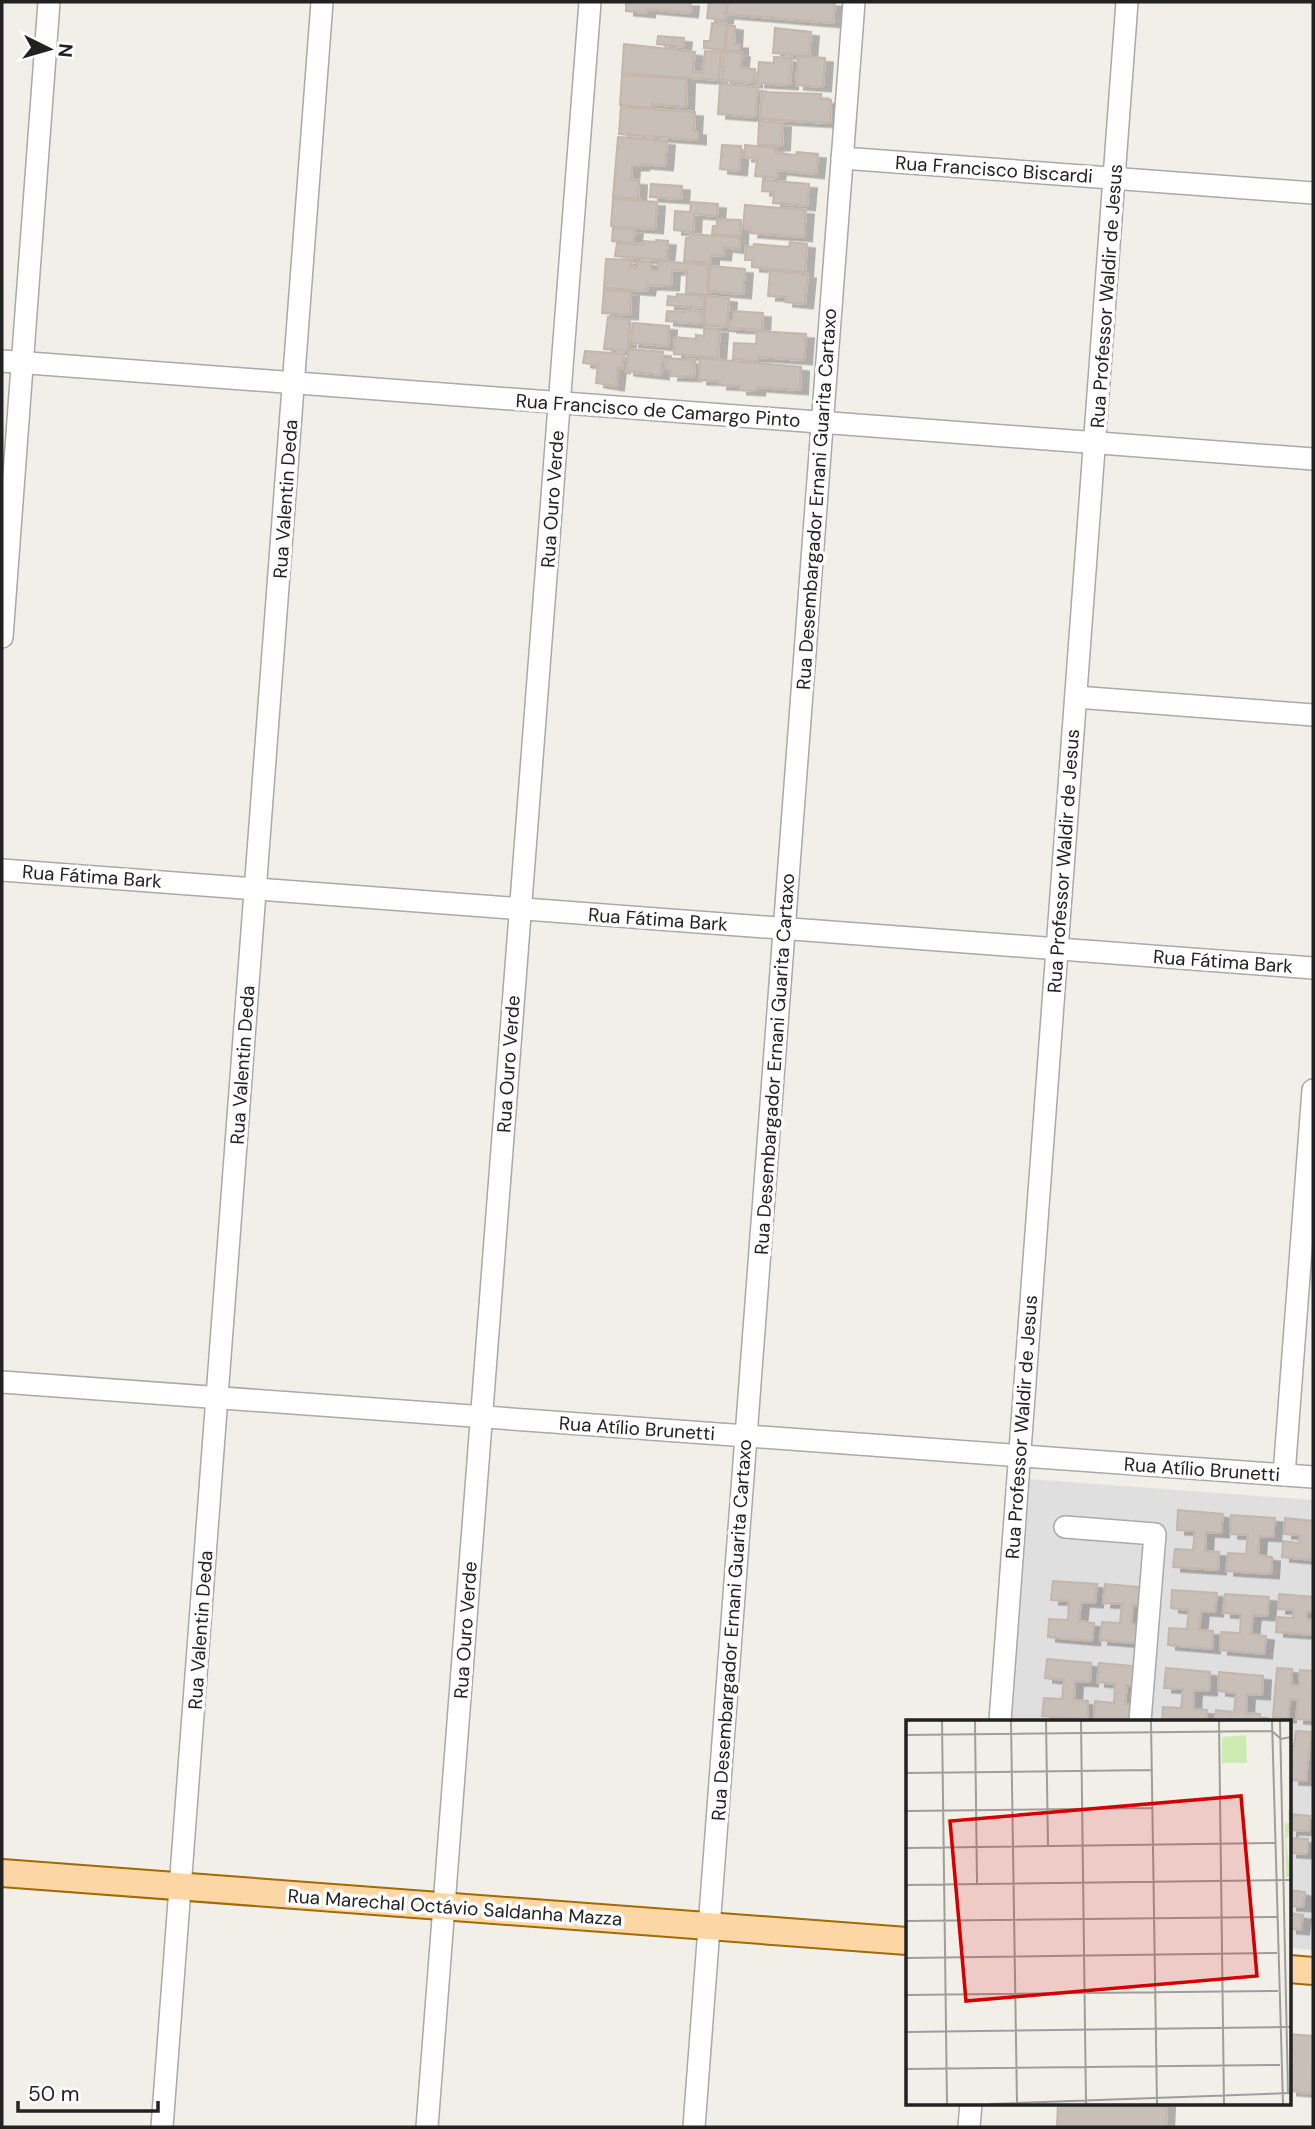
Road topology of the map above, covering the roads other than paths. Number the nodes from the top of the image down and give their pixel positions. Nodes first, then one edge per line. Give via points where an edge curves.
1 (49, 2) edge
2 (322, 2) edge
3 (590, 2) edge
4 (853, 2) edge
5 (1127, 2) edge
6 (842, 158) junction
7 (1114, 178) junction
8 (1313, 193) edge
9 (12, 362) edge
10 (293, 383) junction
11 (559, 403) junction
12 (822, 422) junction
13 (1095, 443) junction
14 (1313, 459) edge
15 (2, 637) edge
16 (1076, 697) junction
17 (1313, 715) edge
18 (2, 870) edge
19 (256, 888) junction
20 (520, 908) junction
21 (784, 928) junction
22 (1057, 948) junction
23 (1313, 968) edge
24 (1313, 1090) edge
25 (2, 1382) edge
26 (217, 1398) junction
27 (481, 1417) junction
28 (746, 1436) junction
29 (1019, 1456) junction
30 (1284, 1475) junction
31 (1313, 1478) edge
32 (1065, 1527) dead end
33 (1000, 1720) edge
34 (1140, 1720) edge
35 (2, 1873) edge
36 (180, 1887) junction
37 (444, 1906) junction
38 (709, 1926) junction
39 (906, 1941) edge
40 (1290, 1969) edge
41 (1313, 1971) edge
42 (971, 2104) edge
43 (162, 2127) edge
44 (427, 2127) edge
45 (694, 2127) edge
46 (970, 2127) edge

1 - 9 street
2 - 10 street, Rua Valentin Deda
3 - 11 street, Rua Ouro Verde
4 - 6 street, Rua Desembargador Ernani Guarita Cartaxo
5 - 7 street, Rua Professor Waldir de Jesus
6 - 7 street, Rua Francisco Biscardi
6 - 12 street, Rua Desembargador Ernani Guarita Cartaxo
7 - 8 street, Rua Francisco Biscardi
7 - 13 street, Rua Professor Waldir de Jesus
9 - 10 street, Rua Francisco de Camargo Pinto
9 - 15 street
10 - 11 street, Rua Francisco de Camargo Pinto
10 - 19 street, Rua Valentin Deda
11 - 12 street, Rua Francisco de Camargo Pinto
11 - 20 street, Rua Ouro Verde
12 - 13 street, Rua Francisco de Camargo Pinto
12 - 21 street, Rua Desembargador Ernani Guarita Cartaxo
13 - 14 street, Rua Francisco de Camargo Pinto
13 - 16 street, Rua Professor Waldir de Jesus
16 - 17 street
16 - 22 street, Rua Professor Waldir de Jesus
18 - 19 street, Rua Fátima Bark
19 - 20 street, Rua Fátima Bark
19 - 26 street, Rua Valentin Deda
20 - 21 street, Rua Fátima Bark
20 - 27 street, Rua Ouro Verde
21 - 22 street, Rua Fátima Bark
21 - 28 street, Rua Desembargador Ernani Guarita Cartaxo
22 - 23 street, Rua Fátima Bark
22 - 29 street, Rua Professor Waldir de Jesus
24 - 30 street
25 - 26 street, Rua Atílio Brunetti
26 - 27 street, Rua Atílio Brunetti
26 - 36 street, Rua Valentin Deda
27 - 28 street, Rua Atílio Brunetti
27 - 37 street, Rua Ouro Verde
28 - 29 street, Rua Atílio Brunetti
28 - 38 street, Rua Desembargador Ernani Guarita Cartaxo
29 - 30 street, Rua Atílio Brunetti
29 - 33 street, Rua Professor Waldir de Jesus
30 - 31 street, Rua Atílio Brunetti
32 - 34 street via 1154,1534
35 - 36 main road, Rua Marechal Octávio Saldanha Mazza
36 - 37 main road, Rua Marechal Octávio Saldanha Mazza
36 - 43 street, Rua Valentin Deda
37 - 38 main road, Rua Marechal Octávio Saldanha Mazza
37 - 44 street, Rua Ouro Verde
38 - 39 main road, Rua Marechal Octávio Saldanha Mazza
38 - 45 street, Rua Desembargador Ernani Guarita Cartaxo
40 - 41 main road
42 - 46 street

